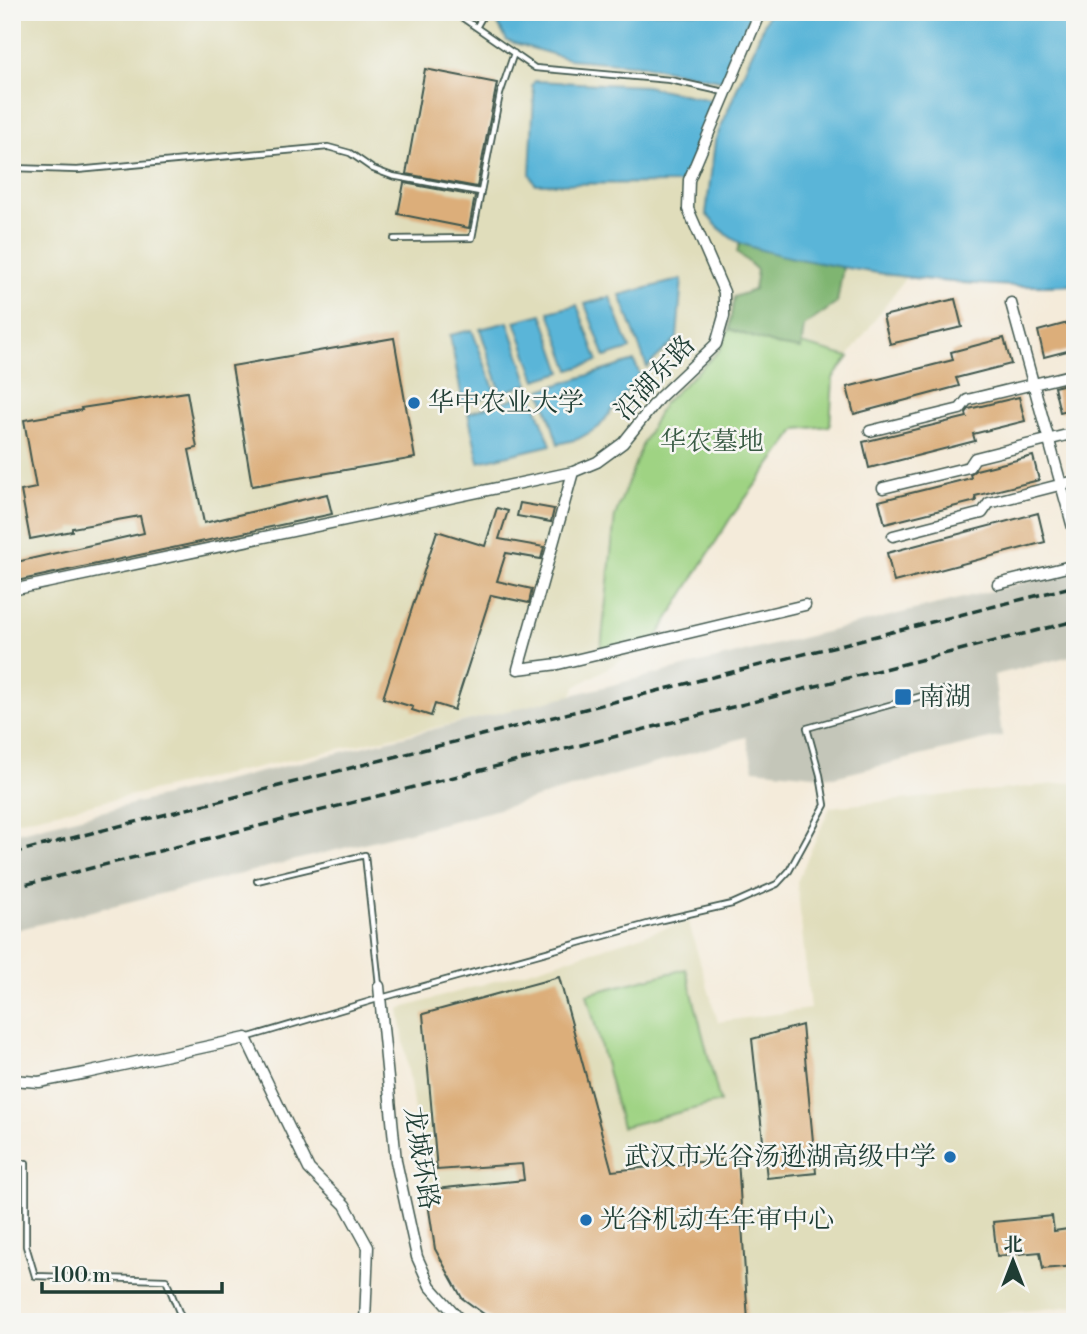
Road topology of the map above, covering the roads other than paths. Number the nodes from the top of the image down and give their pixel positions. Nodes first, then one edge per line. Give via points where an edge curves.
1 (454, 12) edge
2 (485, 12) edge
3 (760, 12) edge
4 (477, 26) junction
5 (514, 53) junction
6 (727, 92) junction
7 (12, 168) edge
8 (480, 192) junction
9 (394, 239) dead end
10 (1011, 303) dead end
11 (1075, 374) edge
12 (1033, 384) junction
13 (870, 431) dead end
14 (1075, 433) edge
15 (1048, 439) junction
16 (573, 472) junction
17 (1075, 481) edge
18 (1061, 484) junction
19 (883, 488) dead end
20 (1075, 535) edge
21 (893, 536) dead end
22 (1075, 565) edge
23 (998, 584) dead end
24 (12, 590) edge
25 (805, 604) dead end
26 (943, 690) dead end
27 (257, 881) dead end
28 (379, 986) joint
29 (381, 998) junction
30 (246, 1038) junction
31 (12, 1080) edge
32 (12, 1164) edge
33 (183, 1322) edge
34 (365, 1322) edge
35 (461, 1322) edge

1 - 4 lane
2 - 4 lane
3 - 6 street, 沿湖东路
4 - 5 lane
5 - 6 lane via 535,68 670,80
5 - 8 lane via 500,94
6 - 16 street, 沿湖东路 via 689,180 688,209 724,292 724,316 716,344 659,398 623,443
7 - 8 lane via 77,170 328,147 350,153 392,176
8 - 9 lane via 472,238
10 - 12 street
11 - 12 street
12 - 13 street
12 - 15 street
14 - 15 street
15 - 18 street
15 - 19 street via 975,458 969,467
16 - 24 street, 沿湖东路
16 - 25 street via 518,669 558,664
17 - 18 street
18 - 20 street
18 - 21 street via 989,503 982,513
22 - 23 street
26 - 29 lane via 807,728 825,804 778,884 732,904
27 - 28 lane via 365,855
28 - 29 street, 龙城环路
29 - 30 lane
29 - 35 street, 龙城环路 via 396,1161 417,1258 430,1286
30 - 31 street via 39,1082
30 - 34 street via 309,1169 345,1205 368,1247
32 - 33 lane via 26,1163 26,1246 35,1276 166,1280

